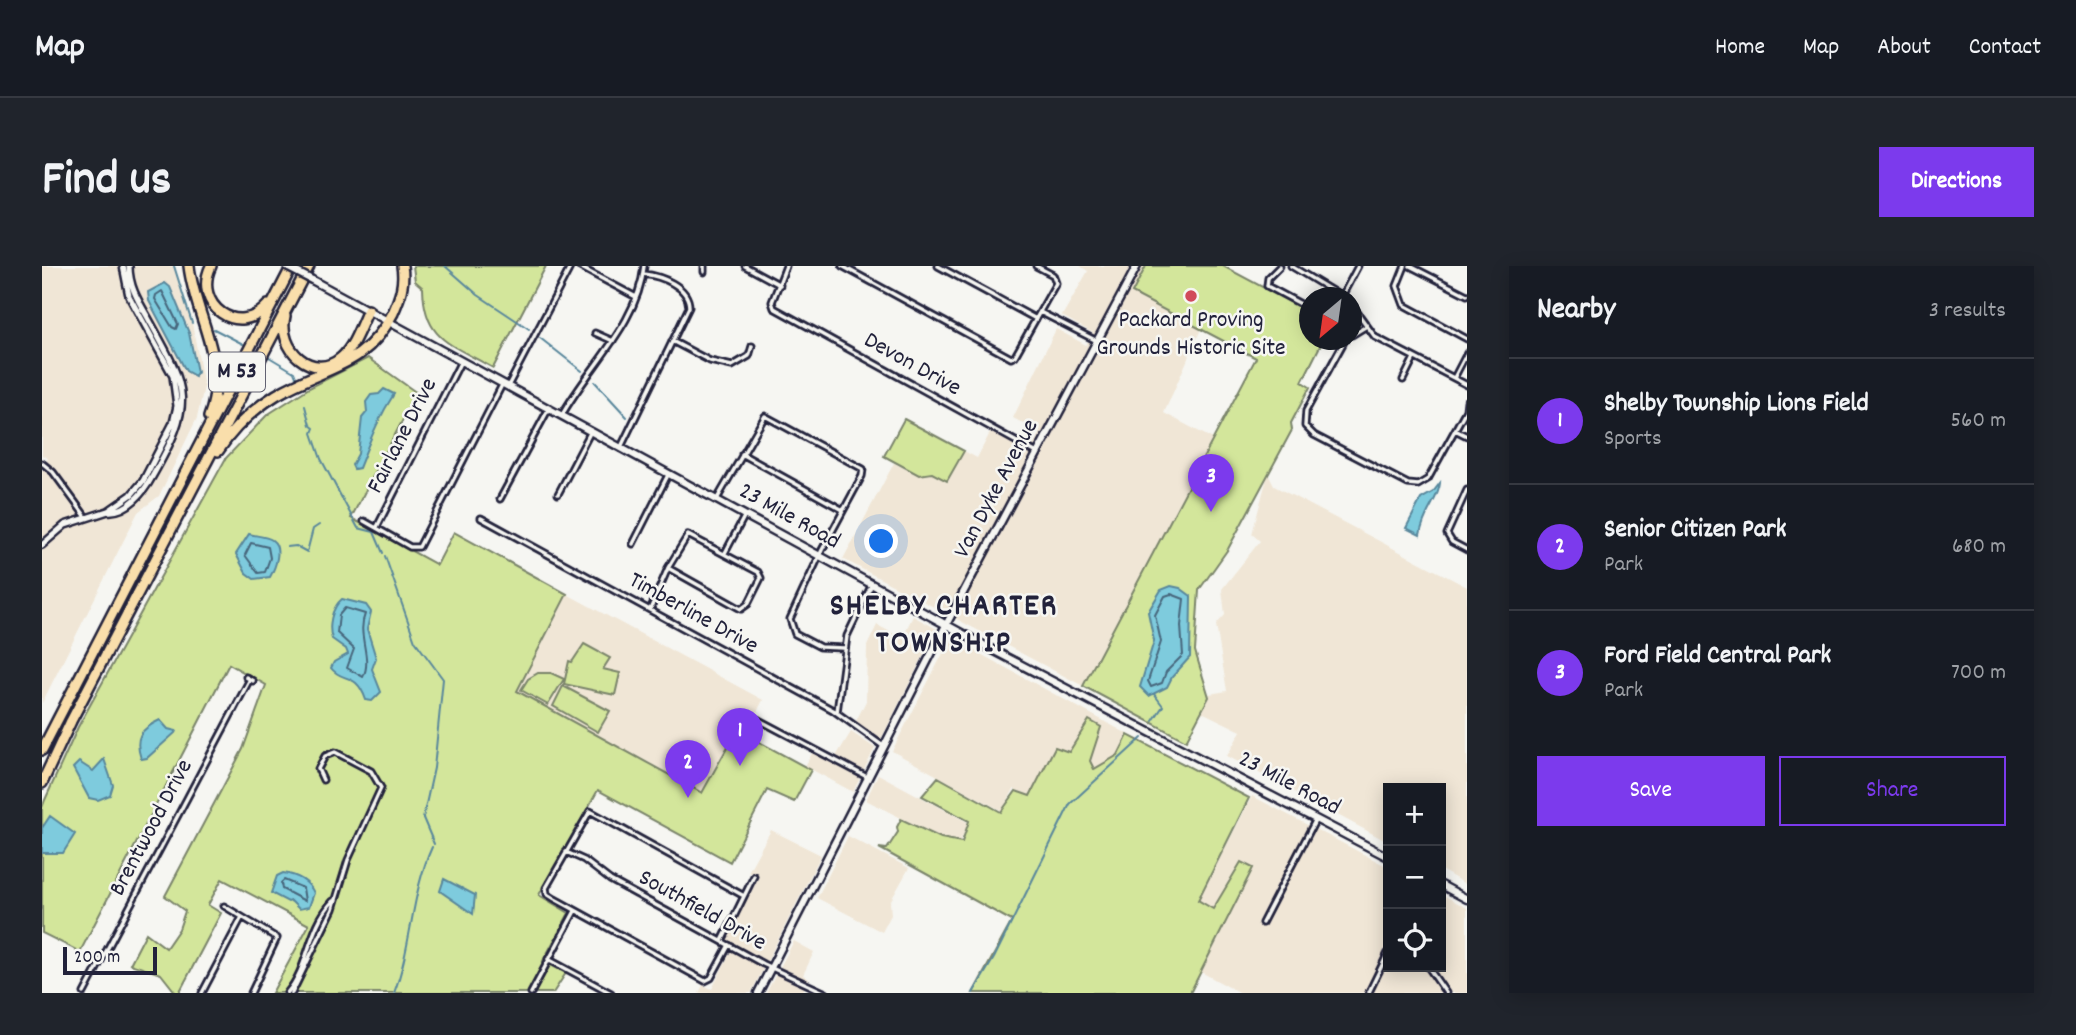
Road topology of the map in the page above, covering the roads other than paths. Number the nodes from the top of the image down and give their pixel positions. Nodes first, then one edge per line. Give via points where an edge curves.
1 (189, 266) edge
2 (211, 266) edge
3 (285, 266) edge
4 (292, 266) edge
5 (309, 266) edge
6 (402, 266) edge
7 (571, 266) edge
8 (578, 266) edge
9 (644, 266) edge
10 (704, 266) edge
11 (745, 266) edge
12 (786, 266) edge
13 (842, 266) edge
14 (938, 266) edge
15 (1037, 266) edge
16 (1138, 266) edge
17 (1280, 266) edge
18 (1291, 266) edge
19 (1358, 266) edge
20 (1405, 266) edge
21 (1410, 266) edge
22 (127, 267) edge
23 (704, 272) dead end
24 (643, 274) junction
25 (286, 277) junction
26 (780, 285) junction
27 (1327, 287) edge
28 (1348, 287) edge
29 (1467, 295) edge
30 (293, 296) junction
31 (636, 297) junction
32 (1299, 303) edge
33 (368, 310) junction
34 (1040, 312) junction
35 (139, 315) junction
36 (146, 316) junction
37 (1036, 319) junction
38 (388, 321) junction
39 (1362, 321) edge
40 (1366, 327) junction
41 (1362, 329) edge
42 (595, 333) dead end
43 (1467, 339) edge
44 (613, 341) junction
45 (672, 341) junction
46 (1097, 341) junction
47 (752, 346) dead end
48 (1340, 350) edge
49 (1467, 353) edge
50 (1414, 358) junction
51 (461, 361) junction
52 (1454, 378) junction
53 (1403, 380) dead end
54 (506, 384) junction
55 (1467, 385) edge
56 (1467, 401) edge
57 (549, 408) junction
58 (1466, 410) edge
59 (562, 415) junction
60 (1455, 430) junction
61 (591, 431) junction
62 (1467, 436) edge
63 (621, 447) junction
64 (1037, 453) junction
65 (742, 454) junction
66 (42, 463) edge
67 (187, 467) junction
68 (669, 474) junction
69 (141, 484) junction
70 (194, 486) junction
71 (1467, 490) edge
72 (143, 491) junction
73 (558, 494) dead end
74 (500, 499) dead end
75 (717, 499) junction
76 (843, 510) junction
77 (108, 511) junction
78 (746, 515) junction
79 (86, 517) junction
80 (481, 518) dead end
81 (364, 521) dead end
82 (377, 528) junction
83 (633, 544) dead end
84 (42, 545) edge
85 (1467, 550) edge
86 (725, 553) junction
87 (820, 556) junction
88 (667, 568) junction
89 (872, 584) junction
90 (650, 610) junction
91 (946, 625) junction
92 (844, 648) junction
93 (250, 679) dead end
94 (837, 713) junction
95 (757, 719) dead end
96 (885, 747) junction
97 (42, 750) edge
98 (869, 778) junction
99 (324, 780) dead end
100 (42, 783) edge
101 (1316, 820) junction
102 (566, 852) junction
103 (1383, 854) edge
104 (754, 876) dead end
105 (1446, 888) edge
106 (744, 896) junction
107 (1467, 898) edge
108 (334, 900) junction
109 (224, 906) dead end
110 (575, 911) junction
111 (323, 914) junction
112 (329, 916) junction
113 (243, 917) junction
114 (1262, 923) dead end
115 (722, 941) junction
116 (729, 945) junction
117 (548, 959) junction
118 (1383, 963) edge
119 (771, 967) junction
120 (303, 969) junction
121 (1431, 972) edge
122 (1369, 992) edge
123 (84, 993) edge
124 (202, 993) edge
125 (251, 993) edge
126 (289, 993) edge
127 (531, 993) edge
128 (611, 993) edge
129 (758, 993) edge
130 (826, 993) edge
131 (1446, 993) edge

1 - 67 highway via 216,375 211,413
2 - 25 highway via 206,283 209,299 219,313 234,319 263,311
3 - 33 main road, 23 Mile Road, bridge
4 - 25 highway, M 53
5 - 30 highway, M 53
6 - 38 highway via 400,298
7 - 54 street
8 - 31 street
9 - 24 street
10 - 23 street
11 - 26 street
12 - 26 street
13 - 37 street via 1013,358
14 - 37 street
15 - 34 street via 1056,278
16 - 46 main road, Van Dyke Avenue
17 - 32 street via 1268,278 1267,286
18 - 27 street
19 - 28 street
20 - 43 street via 1397,286 1404,305
21 - 29 street
22 - 35 street via 126,288
22 - 36 street
24 - 31 street
24 - 45 street via 659,277 685,293 689,303
25 - 67 highway, M 53
26 - 64 street, Devon Drive via 772,305
30 - 33 highway via 283,324 286,345 305,362 318,365 342,357
30 - 70 highway, M 53
31 - 44 street
33 - 38 main road, 23 Mile Road
34 - 37 street
34 - 46 street
35 - 36 street
35 - 69 street via 173,376 177,400 173,423
36 - 72 street via 179,376 183,405 176,431
38 - 51 main road, 23 Mile Road
38 - 70 highway via 363,354 299,383 248,415
39 - 40 street
40 - 41 street
40 - 50 street via 1375,337
42 - 44 street
44 - 59 street
45 - 47 street via 710,361 732,366 749,356
45 - 63 street
46 - 64 main road, Van Dyke Avenue
48 - 60 street via 1306,411 1305,426 1314,435 1398,479 1421,485
49 - 52 street
50 - 52 street
50 - 53 street
51 - 54 main road, 23 Mile Road
51 - 82 street, Fairlane Drive
52 - 55 street
54 - 57 main road, 23 Mile Road
54 - 82 street via 419,547 410,547
56 - 58 street
57 - 59 main road, 23 Mile Road
57 - 74 street
58 - 60 street
59 - 61 main road, 23 Mile Road
60 - 62 street
61 - 63 main road, 23 Mile Road
61 - 73 street
63 - 68 main road, 23 Mile Road
64 - 91 main road, Van Dyke Avenue
65 - 75 street
65 - 76 street
65 - 76 street via 765,416 863,471
66 - 79 street
67 - 97 highway, M 53
68 - 75 main road, 23 Mile Road
68 - 83 street
69 - 72 street
69 - 77 street
70 - 100 highway, M 53
71 - 85 street via 1447,534
72 - 77 street via 120,509
75 - 78 main road, 23 Mile Road
76 - 87 street
77 - 79 street
78 - 86 street
78 - 87 main road, 23 Mile Road
79 - 84 street via 61,527
80 - 90 street, Timberline Drive
81 - 82 street
86 - 88 street via 688,535
86 - 88 street via 761,576 743,609
87 - 89 main road, 23 Mile Road
87 - 92 street via 790,625 811,644
88 - 90 street
89 - 91 main road, 23 Mile Road
89 - 92 street
90 - 94 street, Timberline Drive
91 - 96 main road, Van Dyke Avenue
91 - 101 main road, 23 Mile Road
92 - 94 street
93 - 123 street, Brentwood Drive
94 - 96 street, Timberline Drive
95 - 98 street
96 - 98 main road, Van Dyke Avenue
98 - 119 main road, Van Dyke Avenue
99 - 108 street via 318,769 332,752 371,771 381,786
101 - 103 main road, 23 Mile Road
101 - 114 street
102 - 106 street via 589,812
102 - 110 street via 545,891
102 - 115 street, Southfield Drive
104 - 106 street
105 - 107 main road
106 - 115 street
108 - 111 street
108 - 112 street
109 - 113 street
110 - 116 street via 708,981
110 - 117 street
111 - 112 street
111 - 120 street via 310,937
112 - 120 street
113 - 124 street
113 - 125 street via 278,938
115 - 116 street, Southfield Drive
116 - 119 street, Southfield Drive
117 - 127 street
117 - 128 street
118 - 122 street
119 - 129 main road, Van Dyke Avenue
119 - 130 street, Southfield Drive
120 - 126 street
121 - 131 street

